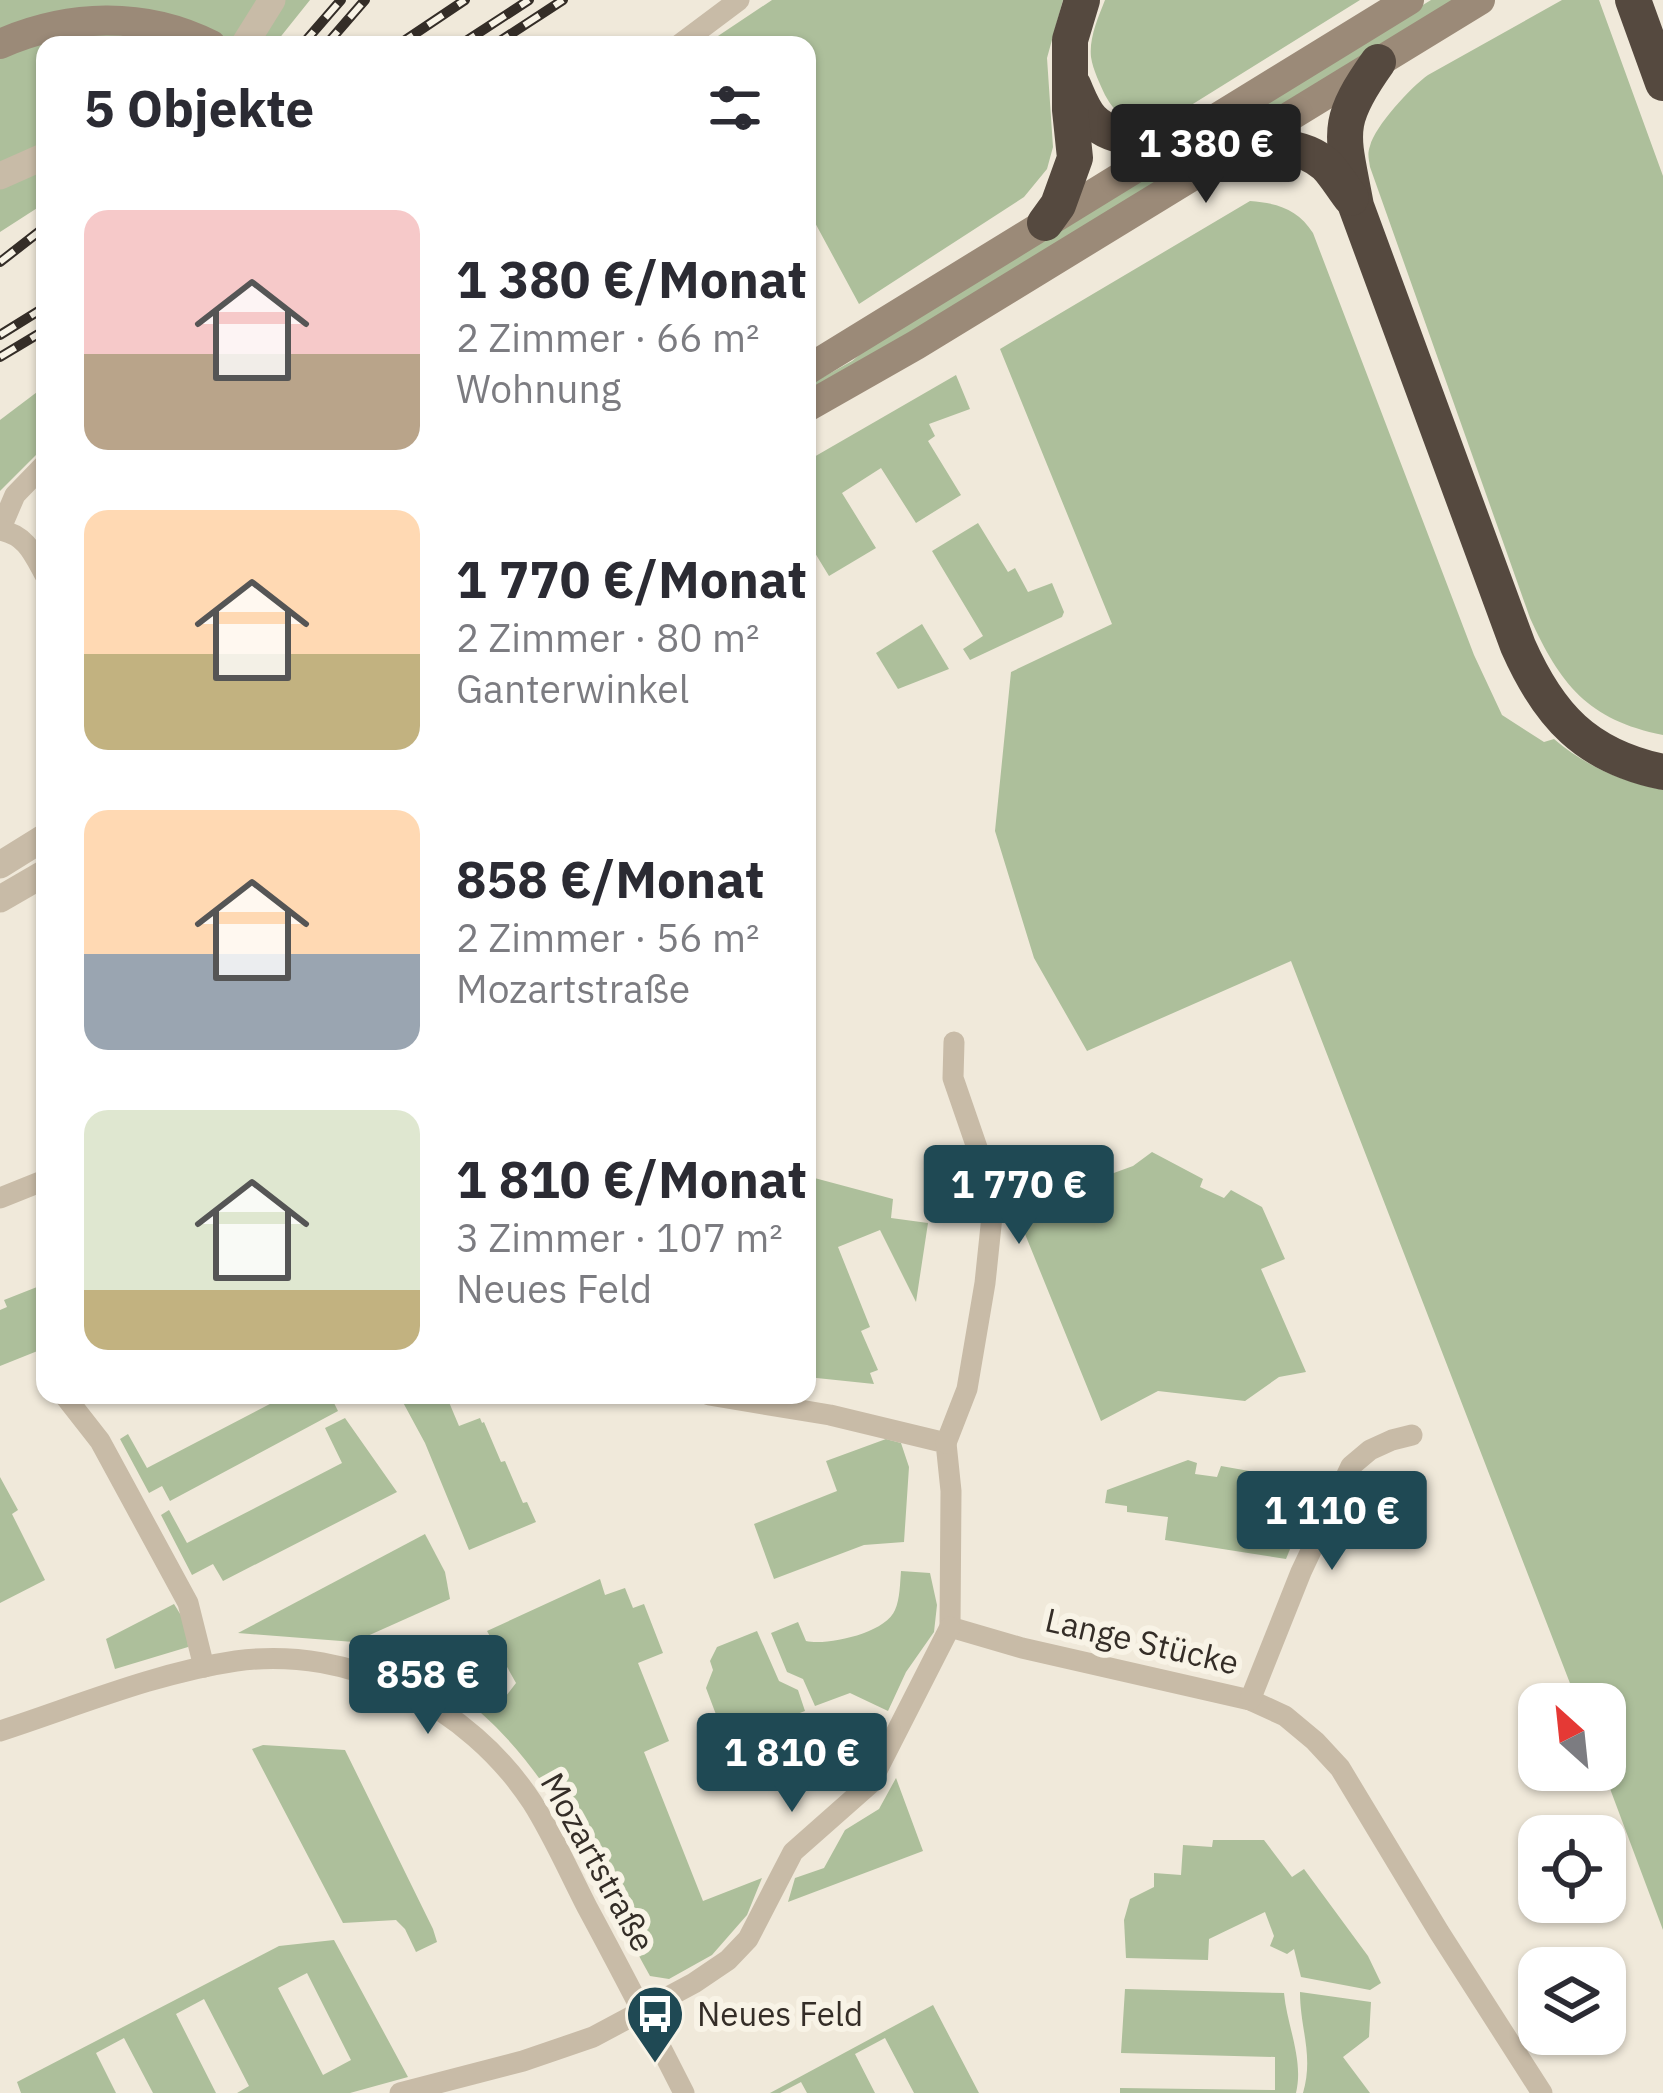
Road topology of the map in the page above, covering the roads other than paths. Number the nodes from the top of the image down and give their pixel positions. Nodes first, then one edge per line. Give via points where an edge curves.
1 (272, 0) edge
2 (739, 0) edge
3 (1082, 0) edge
4 (1409, 0) edge
5 (1480, 0) edge
6 (1634, 0) edge
7 (189, 36) edge
8 (250, 36) edge
9 (691, 36) edge
10 (0, 44) edge
11 (1378, 62) junction
12 (1071, 80) junction
13 (1663, 83) edge
14 (1188, 135) junction
15 (1237, 149) junction
16 (36, 160) edge
17 (0, 176) edge
18 (1356, 206) junction
19 (1045, 223) junction
20 (816, 364) edge
21 (816, 401) edge
22 (36, 473) edge
23 (36, 559) edge
24 (1538, 686) junction
25 (1663, 753) edge
26 (1663, 772) edge
27 (36, 843) edge
28 (0, 865) edge
29 (36, 878) edge
30 (0, 899) edge
31 (953, 1042) dead end
32 (36, 1184) edge
33 (0, 1198) edge
34 (71, 1404) edge
35 (766, 1404) edge
36 (1412, 1435) dead end
37 (946, 1443) junction
38 (950, 1627) junction
39 (204, 1667) junction
40 (1250, 1700) junction
41 (0, 1731) edge
42 (642, 2010) junction
43 (400, 2093) edge
44 (683, 2093) edge
45 (1543, 2093) edge

1 - 8 street
2 - 9 street
3 - 12 highway via 1070,40
4 - 14 main road
5 - 11 main road
6 - 13 highway
7 - 10 main road via 131,20 73,22
11 - 15 main road
11 - 18 highway via 1354,96 1343,135
12 - 14 highway via 1093,121 1108,130
12 - 19 highway via 1075,158
14 - 19 main road
15 - 18 highway via 1311,155
15 - 21 main road
16 - 17 street
18 - 24 highway
19 - 20 main road
22 - 23 street via 15,495 0,530 25,541
24 - 25 highway via 1598,732
24 - 26 highway via 1584,739
27 - 28 street
29 - 30 street
31 - 37 street via 953,1078 994,1197 967,1390
32 - 33 street
34 - 39 street via 100,1441 188,1603
35 - 37 street
36 - 40 street via 1351,1466
37 - 38 street
38 - 40 street, Lange Stücke
38 - 42 street via 870,1784 793,1852 748,1940 694,1983
39 - 41 street, Mozartstraße
39 - 42 street, Mozartstraße via 271,1658 329,1662 423,1699 456,1721 532,1802
40 - 45 street, Lange Stücke via 1285,1716 1340,1768
42 - 43 street via 570,2046
42 - 44 street, Mozartstraße

